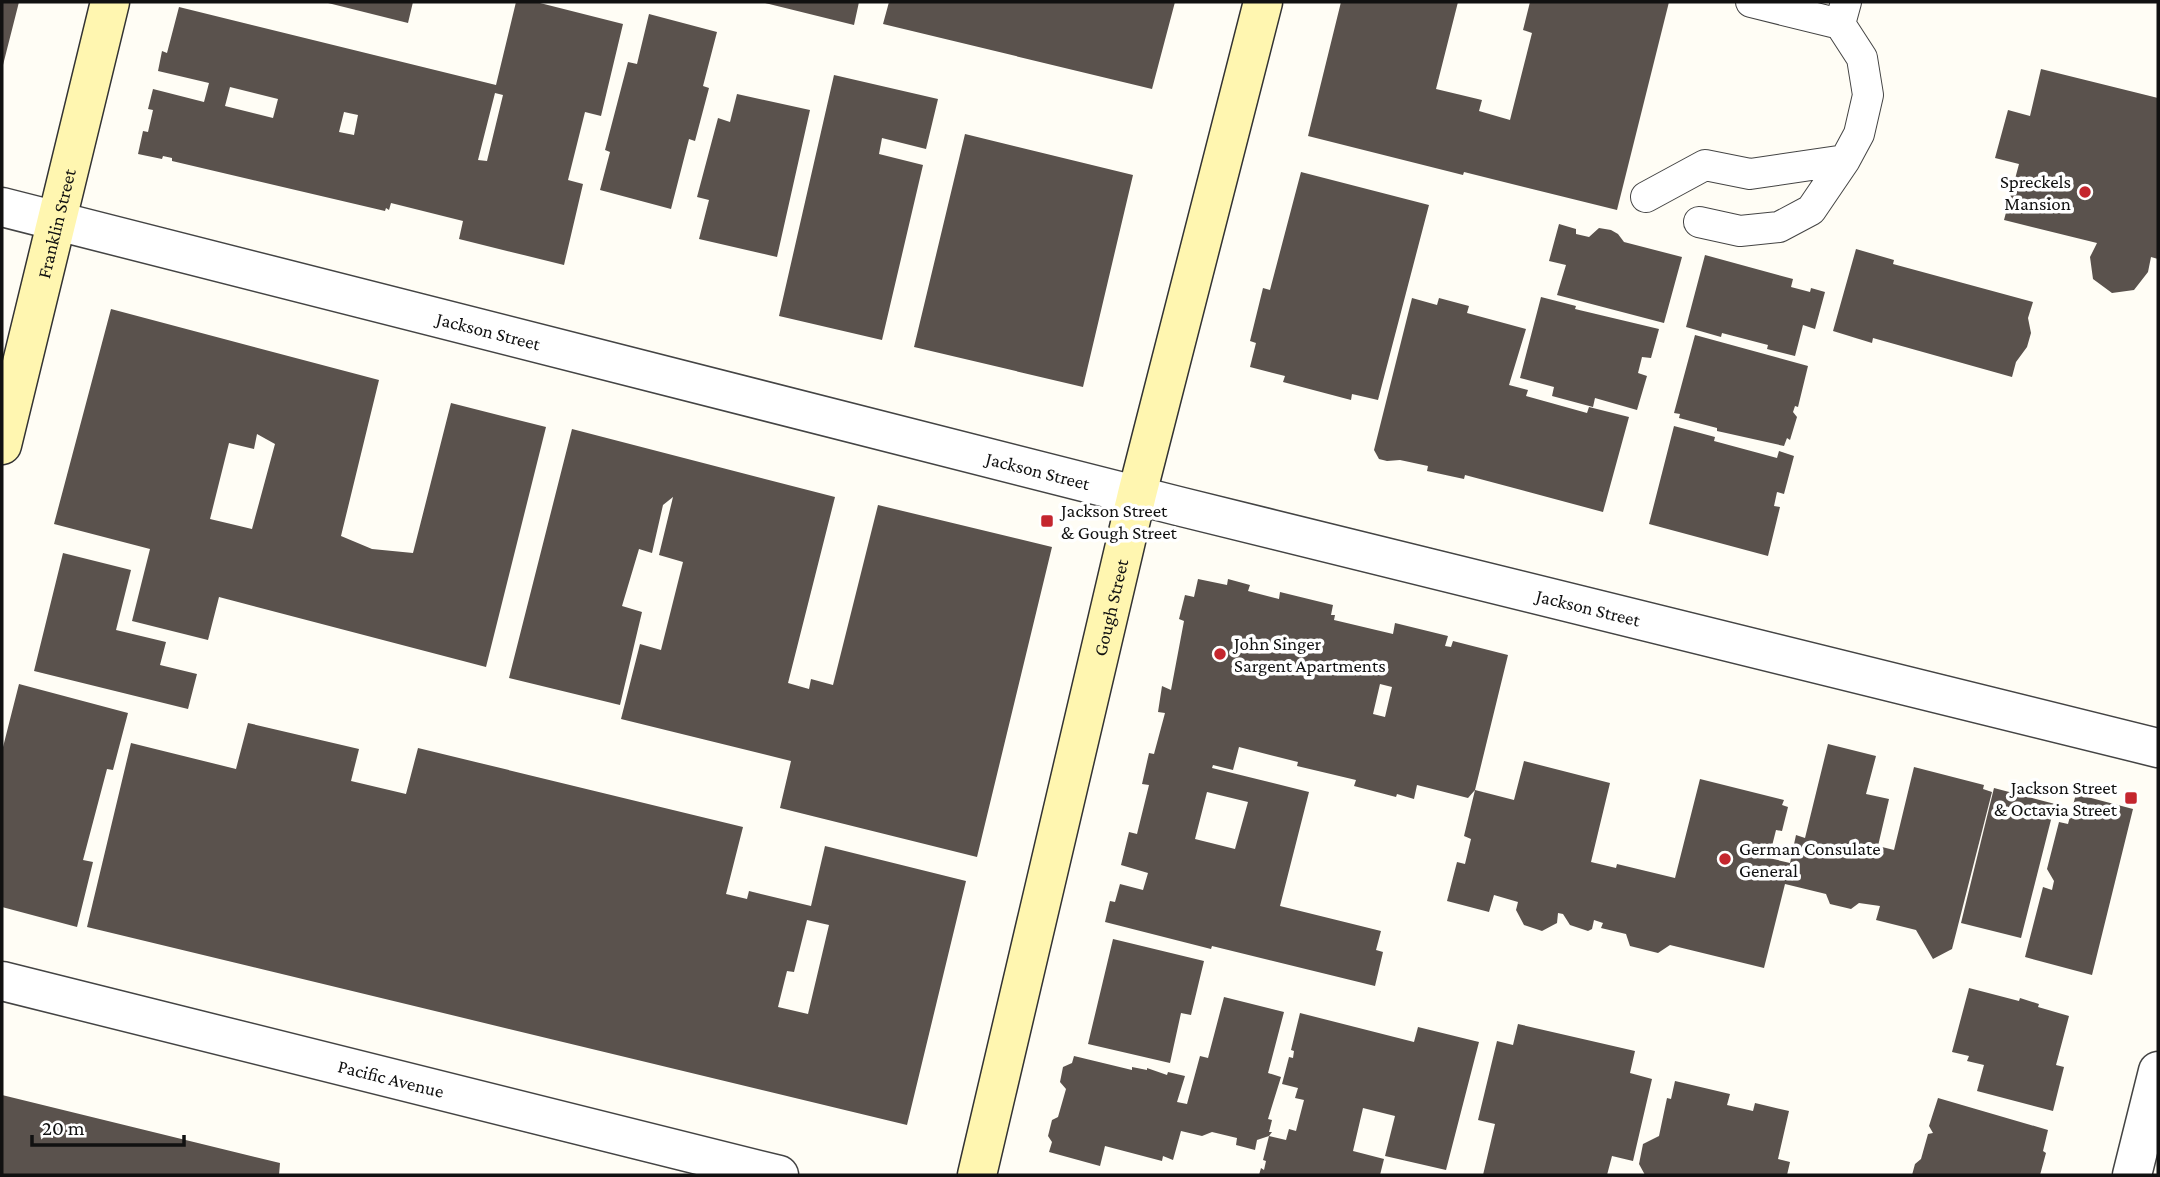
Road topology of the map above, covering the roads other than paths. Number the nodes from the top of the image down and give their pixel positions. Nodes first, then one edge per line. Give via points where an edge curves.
1 (110, 2) edge
2 (1263, 2) edge
3 (1751, 2) edge
4 (1843, 13) edge
5 (1845, 160) junction
6 (1646, 197) dead end
7 (2, 207) edge
8 (56, 220) junction
9 (1699, 222) dead end
10 (2, 445) edge
11 (1137, 494) junction
12 (2158, 748) edge
13 (2, 981) edge
14 (2158, 1071) edge
15 (779, 1175) edge
16 (977, 1175) edge
17 (2132, 1175) edge

1 - 8 street, Franklin Street
2 - 11 street, Gough Street
3 - 4 lane
4 - 5 lane via 1862,58 1868,95 1859,134
5 - 6 lane via 1750,174 1704,165
5 - 9 lane via 1811,210 1779,227 1740,231
7 - 8 street, Jackson Street
8 - 10 street, Franklin Street
8 - 11 street, Jackson Street
11 - 12 street, Jackson Street
11 - 16 street, Gough Street
13 - 15 street, Pacific Avenue
14 - 17 street

